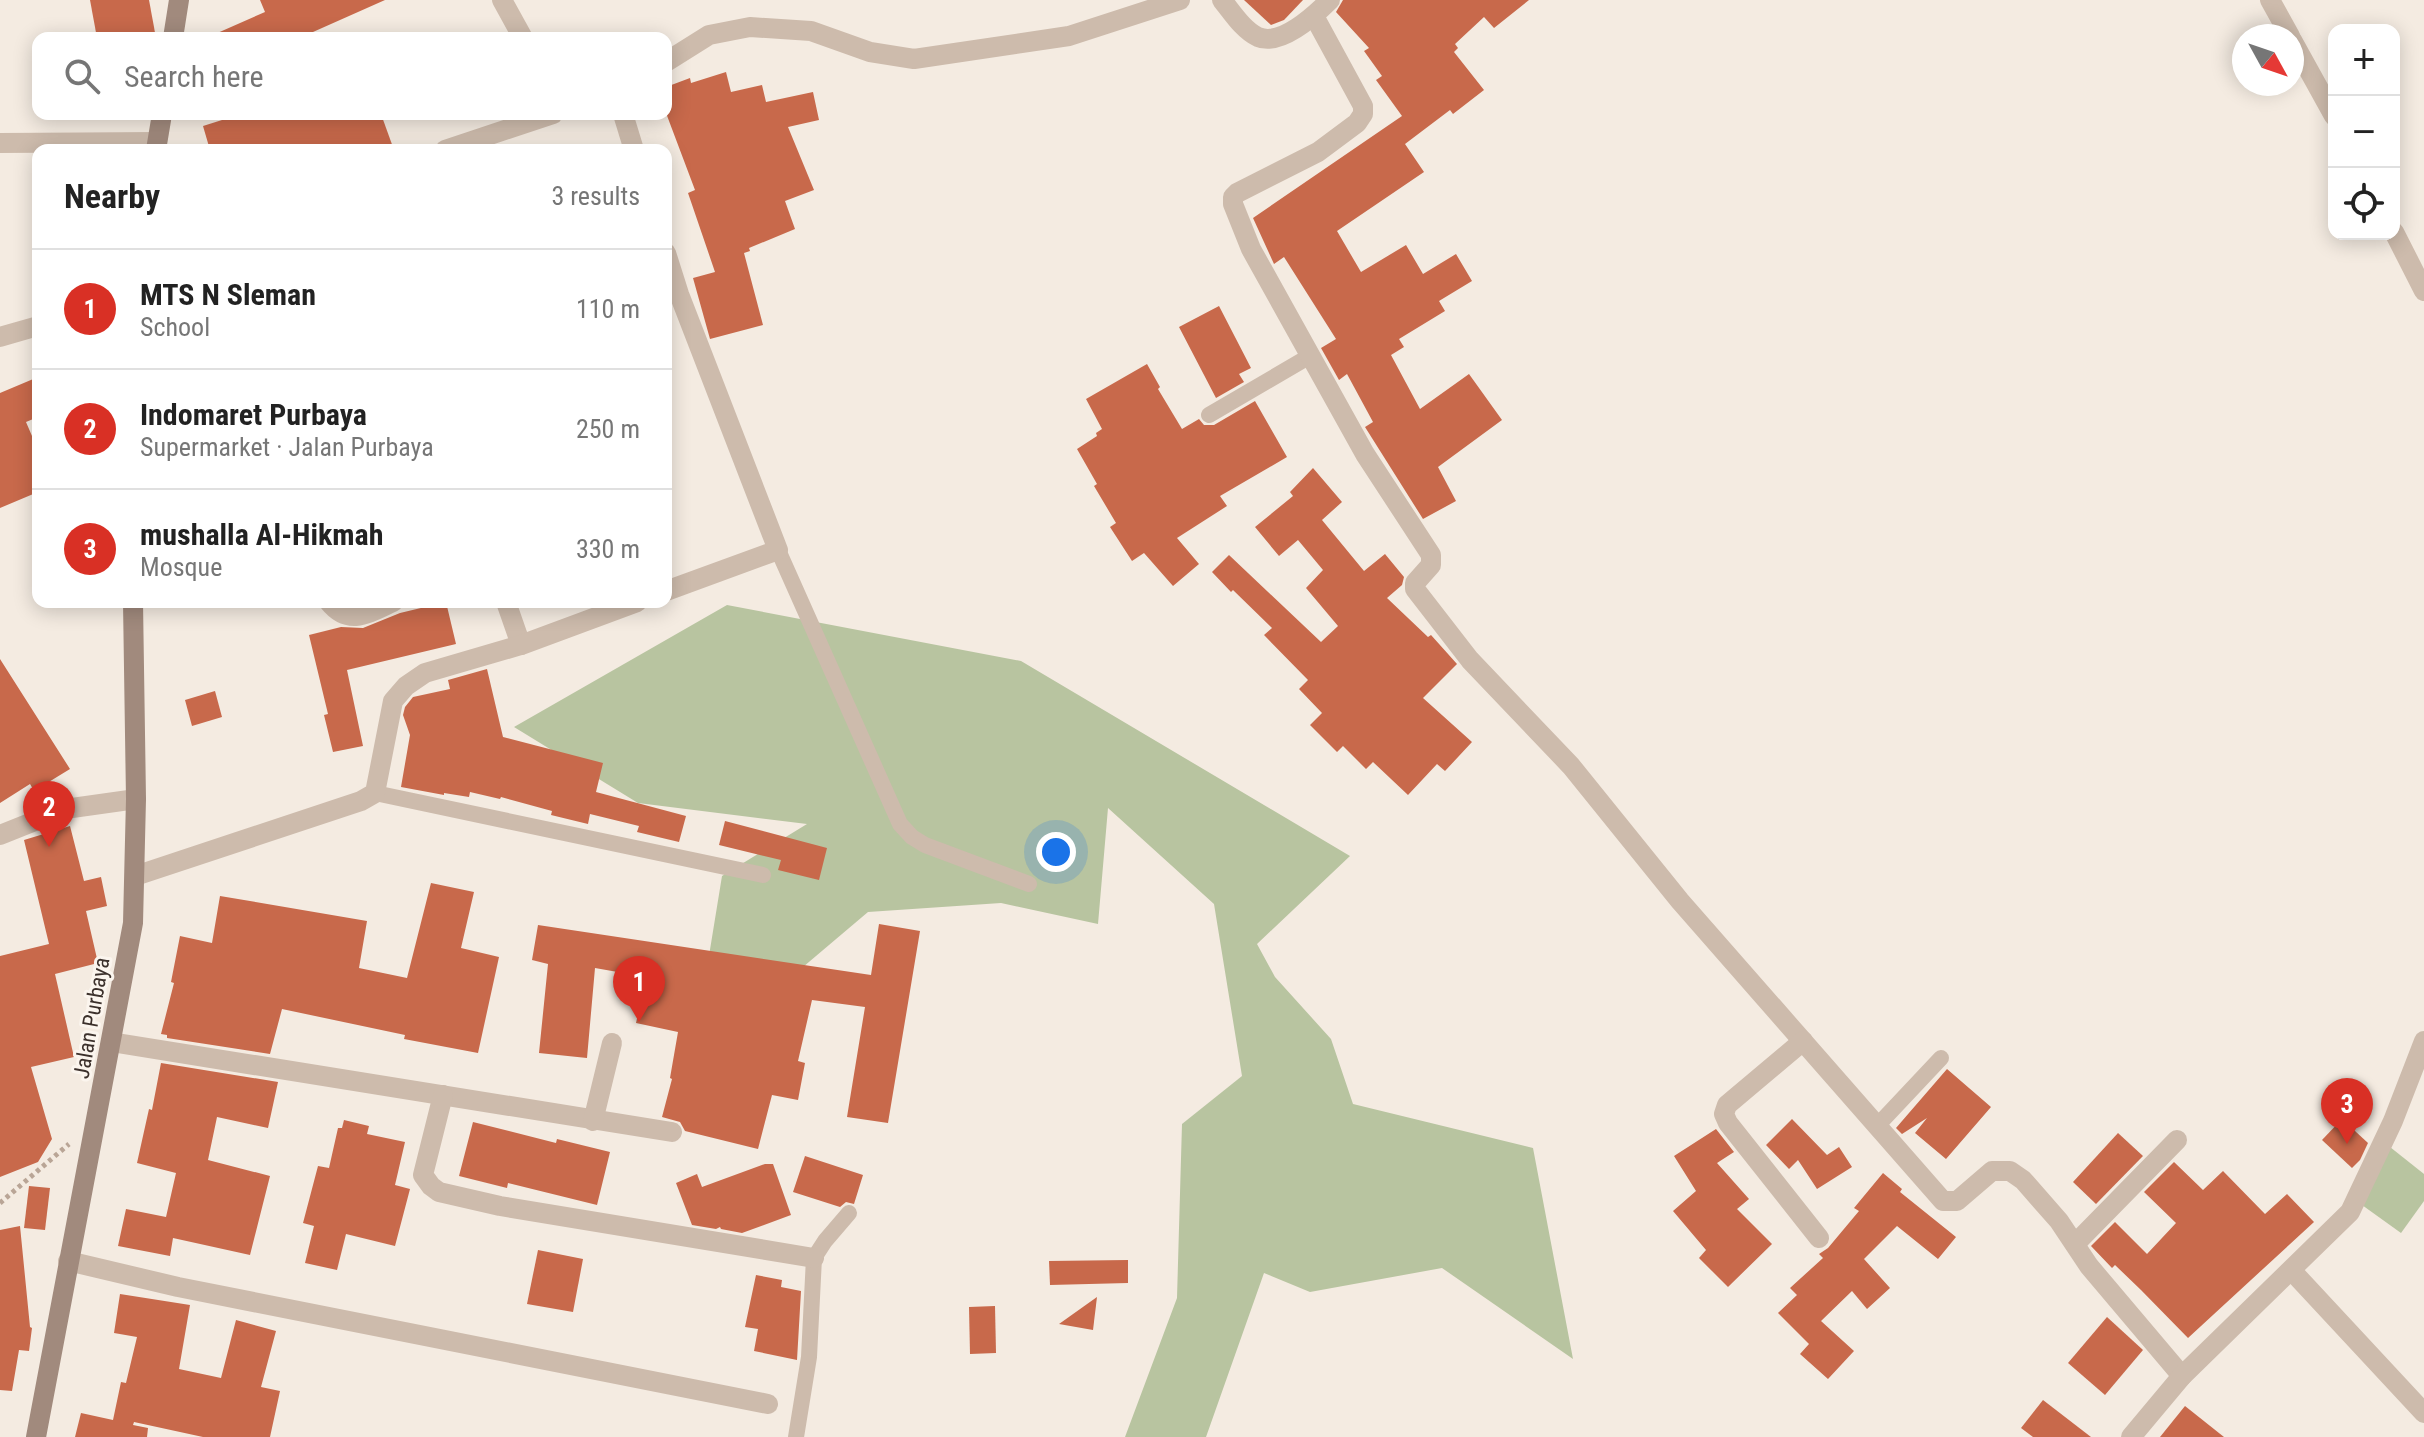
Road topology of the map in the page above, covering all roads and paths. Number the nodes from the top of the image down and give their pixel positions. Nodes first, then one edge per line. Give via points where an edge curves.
1 (179, 0) edge
2 (502, 0) edge
3 (1180, 0) edge
4 (1222, 0) edge
5 (1330, 0) edge
6 (2270, 0) edge
7 (1314, 16) junction
8 (2283, 24) edge
9 (174, 32) edge
10 (520, 32) edge
11 (672, 58) edge
12 (2304, 62) edge
13 (2328, 105) edge
14 (161, 120) edge
15 (536, 120) edge
16 (625, 120) edge
17 (0, 143) edge
18 (52, 144) edge
19 (157, 144) edge
20 (470, 144) edge
21 (632, 144) edge
22 (2398, 240) edge
23 (672, 272) edge
24 (2424, 291) edge
25 (32, 328) edge
26 (0, 337) edge
27 (1310, 356) junction
28 (1209, 415) dead end
29 (778, 550) junction
30 (672, 589) edge
31 (133, 608) edge
32 (334, 608) edge
33 (378, 608) edge
34 (508, 608) edge
35 (621, 608) edge
36 (521, 645) junction
37 (375, 793) junction
38 (136, 799) junction
39 (0, 835) edge
40 (763, 875) dead end
41 (135, 876) junction
42 (1029, 884) dead end
43 (1803, 1041) junction
44 (2424, 1041) edge
45 (111, 1042) junction
46 (612, 1043) dead end
47 (1941, 1058) dead end
48 (443, 1095) junction
49 (96, 1119) junction
50 (593, 1121) junction
51 (1877, 1126) junction
52 (672, 1132) dead end
53 (2177, 1140) dead end
54 (0, 1203) edge
55 (849, 1213) dead end
56 (1819, 1238) dead end
57 (2075, 1244) junction
58 (814, 1258) junction
59 (68, 1261) junction
60 (2292, 1271) junction
61 (2182, 1376) junction
62 (768, 1404) dead end
63 (2424, 1413) edge
64 (36, 1437) edge
65 (796, 1437) edge
66 (2131, 1437) edge

1 - 9 main road
2 - 10 street
3 - 11 street via 1069,36 914,59 870,52 811,31 750,27 709,35
4 - 7 street via 1260,38 1275,38
5 - 7 street
6 - 8 street
7 - 27 street via 1363,114 1318,152 1233,197 1251,249
12 - 13 street
14 - 19 main road
15 - 20 street
16 - 21 street
17 - 18 street
22 - 24 street
23 - 29 street
25 - 26 street
27 - 28 lane
27 - 43 street via 1431,555 1431,565 1415,589 1470,660 1571,766
29 - 30 street
29 - 42 lane via 900,824 925,845
31 - 38 main road, Jalan Purbaya
32 - 33 street via 347,616
34 - 36 street
35 - 36 street
36 - 37 street via 425,673 399,692
37 - 40 lane
37 - 41 street
38 - 39 street via 65,809
38 - 41 main road, Jalan Purbaya
41 - 45 main road, Jalan Purbaya via 133,923
43 - 51 street
43 - 56 street via 1727,1105 1724,1114
44 - 60 street via 2350,1212
45 - 48 street
45 - 49 main road, Jalan Purbaya
46 - 50 street
47 - 51 lane
48 - 50 street
48 - 58 street via 423,1175 439,1192
49 - 54 path
49 - 59 main road, Jalan Purbaya
50 - 52 street
51 - 57 street via 1943,1201 1957,1201 1992,1171 2010,1171
53 - 57 street
55 - 58 lane
57 - 61 street
58 - 65 lane via 809,1357
59 - 62 street
59 - 64 main road, Jalan Purbaya
60 - 61 street
60 - 63 street
61 - 66 street

